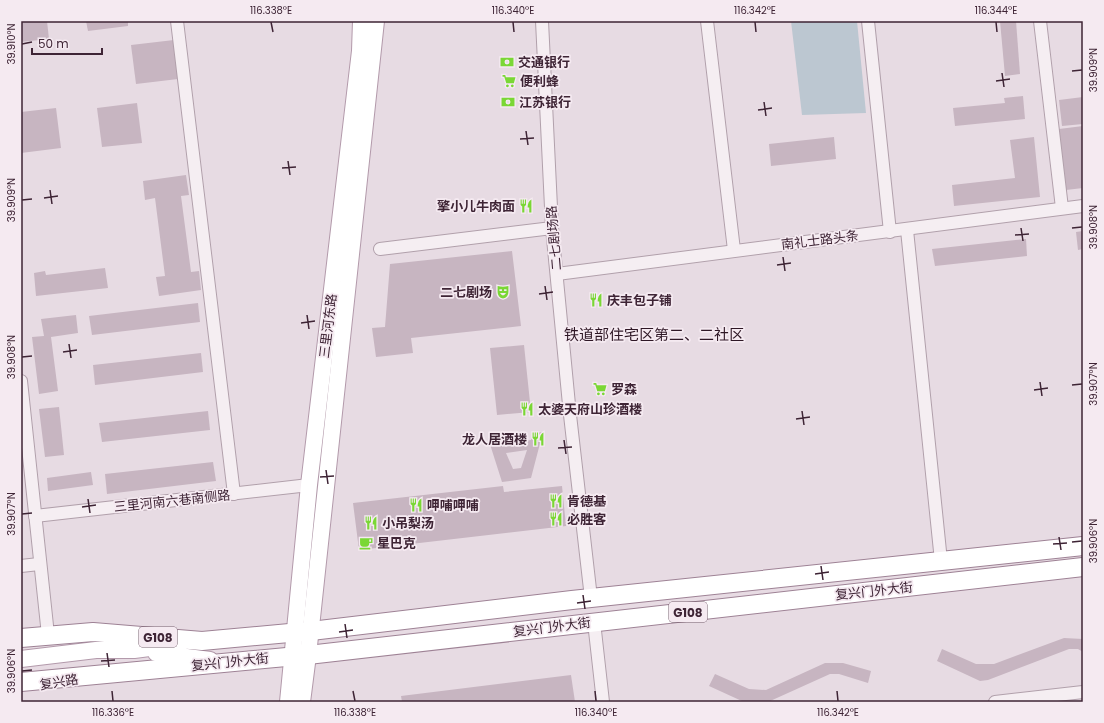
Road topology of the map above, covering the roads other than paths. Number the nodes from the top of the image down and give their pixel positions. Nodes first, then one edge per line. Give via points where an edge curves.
1 (177, 21) edge
2 (361, 21) edge
3 (376, 21) edge
4 (542, 21) edge
5 (707, 21) edge
6 (868, 21) edge
7 (1040, 21) edge
8 (1083, 206) edge
9 (1062, 208) junction
10 (552, 228) junction
11 (907, 230) junction
12 (890, 232) junction
13 (380, 249) dead end
14 (734, 250) junction
15 (557, 274) junction
16 (21, 381) edge
17 (309, 485) junction
18 (234, 494) junction
19 (35, 516) junction
20 (1083, 546) edge
21 (941, 561) junction
22 (39, 564) junction
23 (21, 566) edge
24 (1083, 567) edge
25 (591, 598) junction
26 (594, 622) junction
27 (302, 631) junction
28 (48, 635) junction
29 (21, 638) edge
30 (202, 641) junction
31 (134, 650) junction
32 (300, 655) junction
33 (21, 659) edge
34 (228, 662) junction
35 (97, 676) junction
36 (21, 682) edge
37 (21, 688) edge
38 (1083, 692) edge
39 (288, 702) edge
40 (302, 702) edge
41 (603, 702) edge
42 (995, 702) edge

1 - 18 street
2 - 17 main road, 三里河东路 via 360,51
3 - 27 main road, 三里河东路
4 - 10 street, 二七剧场路
5 - 14 street
6 - 12 street
7 - 9 street
8 - 9 street, 南礼士路头条
9 - 11 street, 南礼士路头条
10 - 13 street
10 - 15 street, 二七剧场路
11 - 12 street, 南礼士路头条
11 - 21 street
12 - 14 street, 南礼士路头条
14 - 15 street, 南礼士路头条
15 - 25 street, 二七剧场路
16 - 19 street
17 - 18 street, 三里河南六巷南侧路
17 - 27 main road, 三里河东路
18 - 19 street, 三里河南六巷南侧路
19 - 22 street
20 - 21 highway, 复兴门外大街 / G108
21 - 25 highway, 复兴门外大街 / G108
22 - 23 street
22 - 28 street
24 - 26 highway, 复兴门外大街 / G108
25 - 27 highway, 复兴门外大街 / G108
26 - 32 highway, 复兴门外大街 / G108
26 - 41 street
27 - 30 highway, 复兴门外大街 / G108
27 - 32 main road
28 - 29 highway, 复兴门外大街 / G108
28 - 30 highway, 复兴门外大街 / G108 via 99,632
30 - 31 main road
31 - 33 main road via 96,650
31 - 34 main road
32 - 34 highway, 复兴门外大街 / G108
32 - 39 main road
32 - 40 main road
34 - 35 highway, 复兴门外大街 / G108
35 - 36 highway, 复兴门外大街 / G108
35 - 37 street, 复兴路
38 - 42 street

